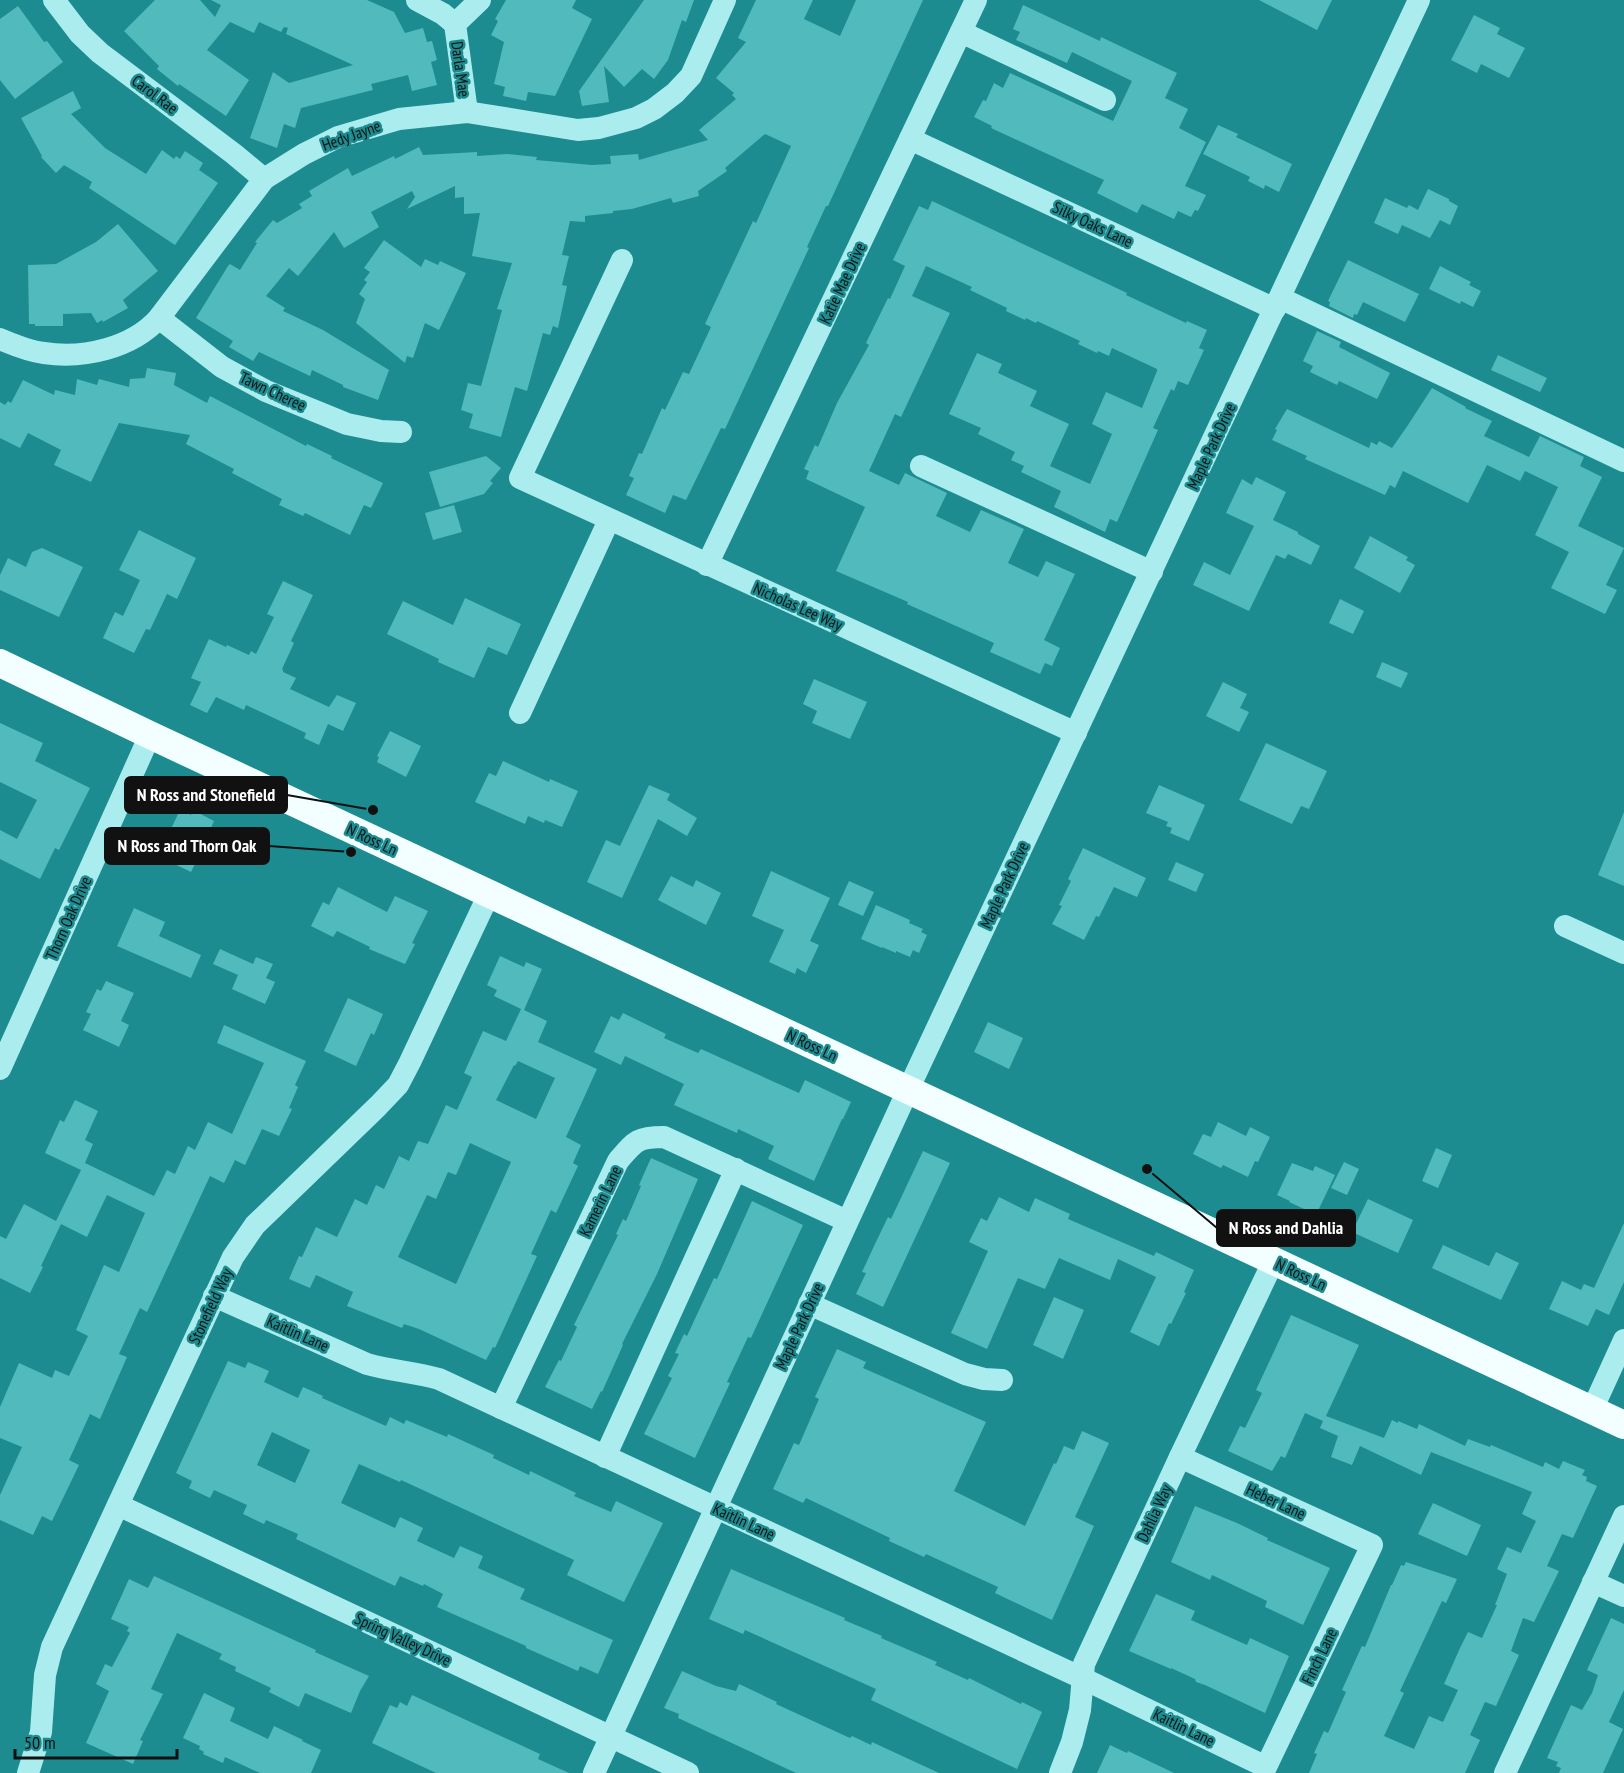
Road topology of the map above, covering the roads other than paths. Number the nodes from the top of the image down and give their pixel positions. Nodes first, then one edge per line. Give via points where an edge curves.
1 (54, 0) edge
2 (417, 0) edge
3 (480, 0) edge
4 (725, 0) edge
5 (976, 0) edge
6 (1419, 0) edge
7 (455, 24) junction
8 (961, 32) junction
9 (1105, 100) dead end
10 (467, 112) junction
11 (910, 139) junction
12 (264, 179) junction
13 (621, 260) dead end
14 (1278, 304) junction
15 (159, 318) junction
16 (0, 339) edge
17 (401, 432) dead end
18 (1624, 461) edge
19 (921, 466) dead end
20 (609, 520) junction
21 (707, 565) junction
22 (1152, 572) junction
23 (0, 663) edge
24 (520, 713) dead end
25 (1076, 733) junction
26 (150, 735) junction
27 (489, 894) junction
28 (1565, 926) dead end
29 (1624, 953) edge
30 (0, 1069) edge
31 (908, 1090) junction
32 (736, 1169) junction
33 (847, 1221) junction
34 (1273, 1262) junction
35 (214, 1296) junction
36 (810, 1304) junction
37 (1624, 1340) edge
38 (1002, 1380) dead end
39 (501, 1408) junction
40 (1592, 1410) junction
41 (1624, 1425) edge
42 (605, 1456) junction
43 (1180, 1456) junction
44 (118, 1505) junction
45 (716, 1508) junction
46 (1624, 1516) edge
47 (1372, 1545) joint
48 (1593, 1582) junction
49 (1624, 1596) edge
50 (1083, 1678) junction
51 (611, 1737) junction
52 (1266, 1767) joint
53 (28, 1773) edge
54 (594, 1773) edge
55 (688, 1773) edge
56 (1060, 1773) edge
57 (1505, 1773) edge

1 - 12 street, Carol Rae via 100,53
2 - 7 street
3 - 7 street, Darla Mae
4 - 10 street, Hedy Jayne via 691,76 675,93 636,118 578,130
5 - 8 street, Katie Mae Drive
6 - 14 street, Maple Park Drive
7 - 10 street, Darla Mae
8 - 9 street
8 - 11 street, Katie Mae Drive
10 - 12 street, Hedy Jayne via 370,126 304,154
11 - 14 street, Silky Oaks Lane
11 - 21 street, Katie Mae Drive
12 - 15 street, Hedy Jayne
13 - 20 street, Nicholas Lee Way via 520,478
14 - 18 street, Silky Oaks Lane
14 - 22 street, Maple Park Drive
15 - 16 street, Hedy Jayne via 135,338 90,352 43,353
15 - 17 street, Tawn Cheree via 222,367 266,391 347,424
19 - 22 street
20 - 21 street, Nicholas Lee Way
20 - 24 street
21 - 25 street, Nicholas Lee Way
22 - 25 street, Maple Park Drive
23 - 26 main road, N Ross Ln
25 - 31 street, Maple Park Drive
26 - 27 main road, N Ross Ln
26 - 30 street, Thorn Oak Drive
27 - 31 main road, N Ross Ln
27 - 35 street, Stonefield Way via 398,1085 255,1225 233,1257
28 - 29 street
31 - 33 street, Maple Park Drive
31 - 34 main road, N Ross Ln
32 - 33 street, Kamerin Lane
32 - 39 street, Kamerin Lane via 664,1137 645,1137 632,1145 618,1161
32 - 42 street
33 - 36 street, Maple Park Drive
34 - 40 main road, N Ross Ln
34 - 43 street, Dahlia Way
35 - 39 street, Kaitlin Lane via 367,1364 439,1379
35 - 44 street, Stonefield Way
36 - 38 street via 965,1374
36 - 45 street, Maple Park Drive
37 - 40 street
39 - 42 street, Kaitlin Lane
40 - 41 main road, N Ross Ln
42 - 45 street, Kaitlin Lane
43 - 47 street, Heber Lane
43 - 50 street, Dahlia Way via 1084,1664
44 - 51 street, Spring Valley Drive
44 - 53 street, Stonefield Way via 52,1647 45,1675 41,1732
45 - 50 street, Kaitlin Lane
45 - 51 street, Maple Park Drive
46 - 48 street
47 - 52 street, Finch Lane
48 - 49 street
48 - 57 street
50 - 52 street, Kaitlin Lane
50 - 56 street, Dahlia Way via 1080,1710
51 - 54 street, Maple Park Drive
51 - 55 street, Spring Valley Drive

